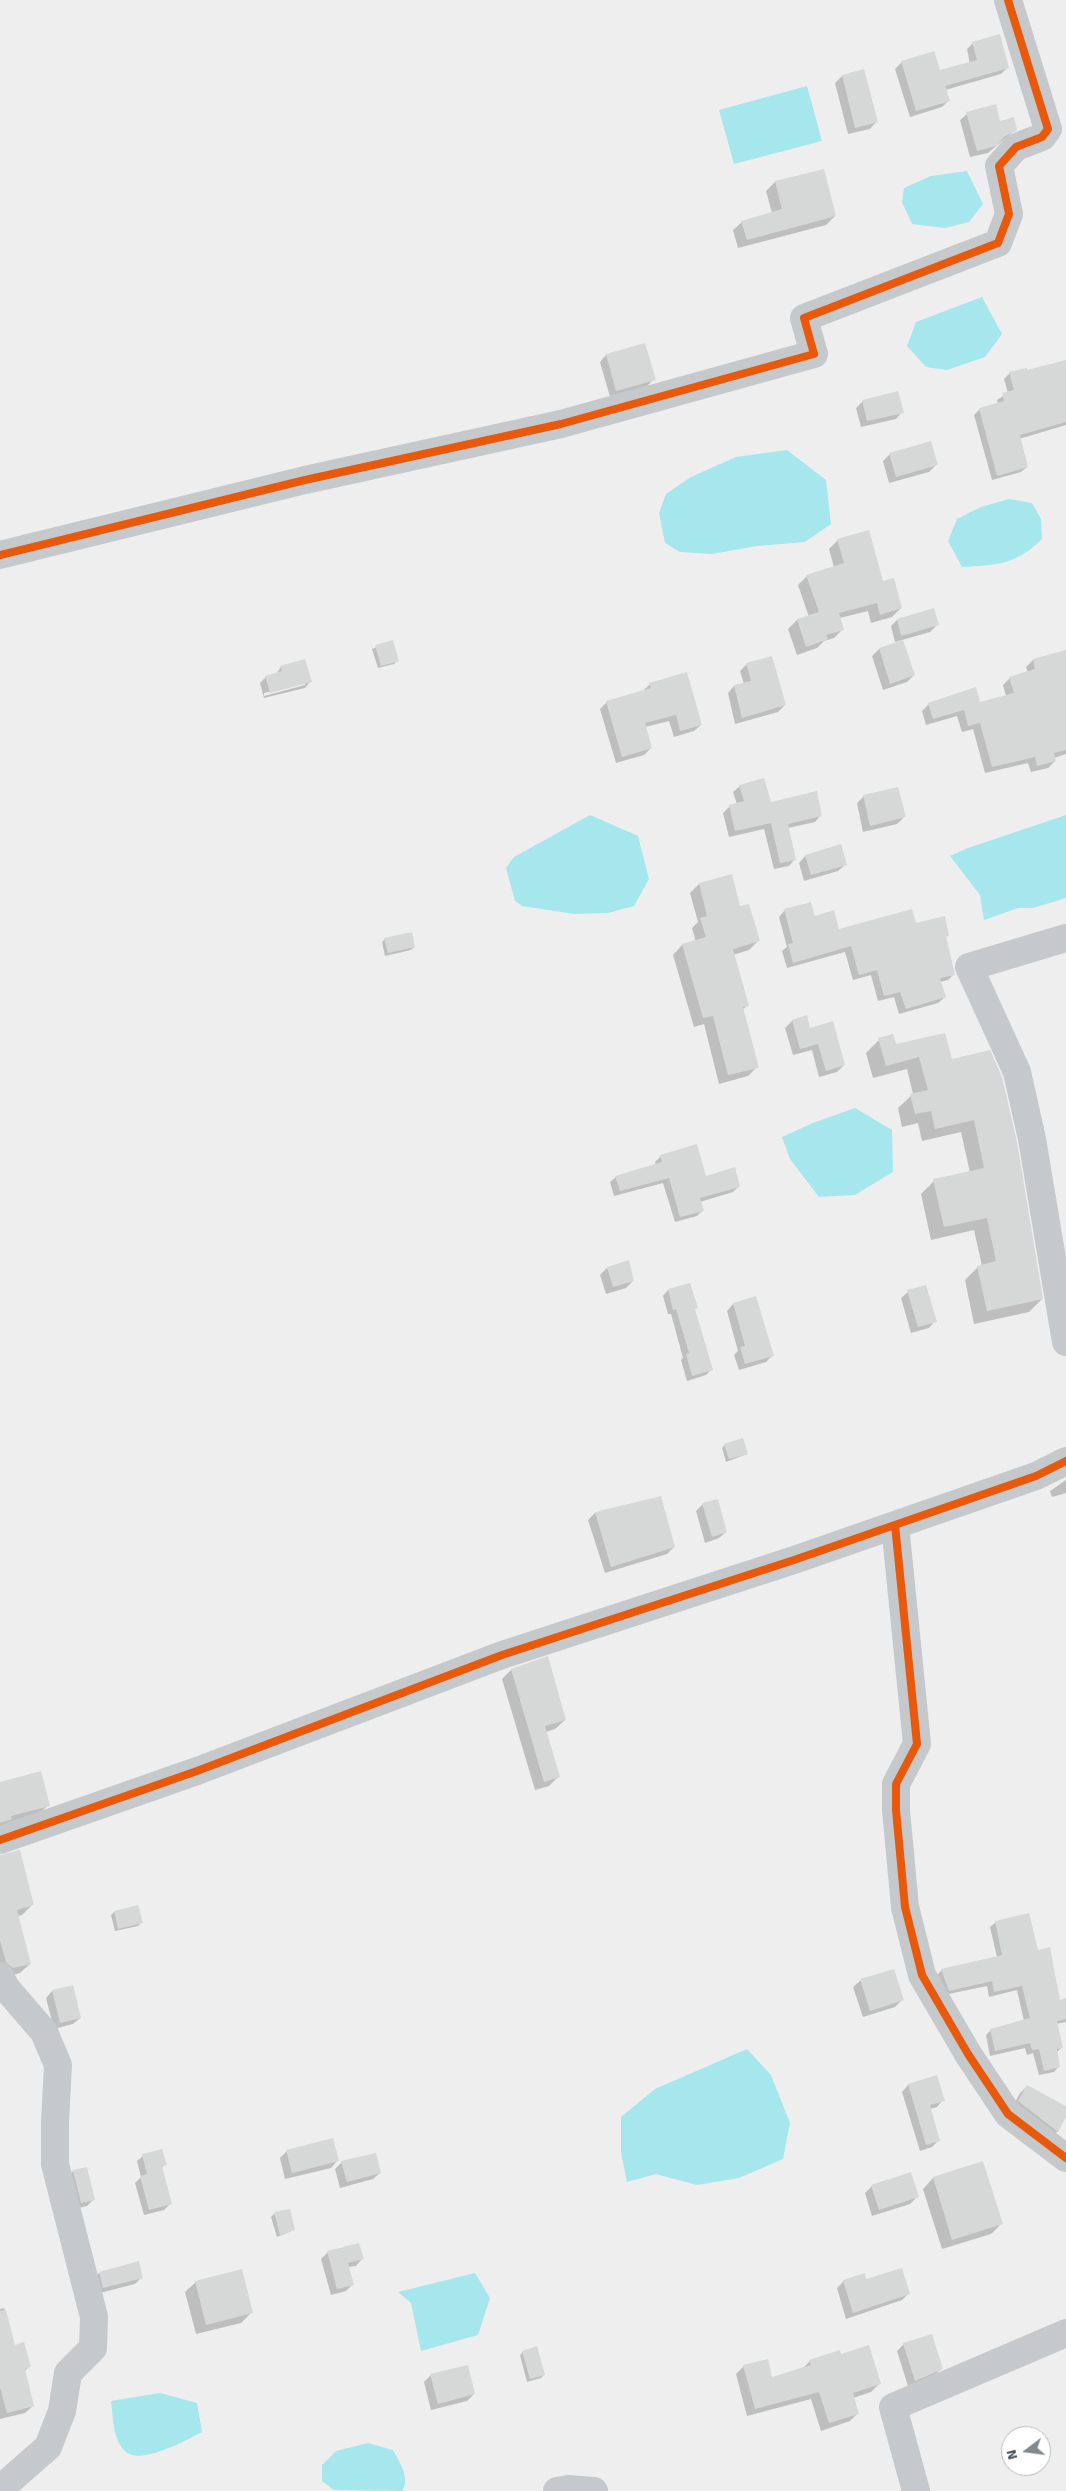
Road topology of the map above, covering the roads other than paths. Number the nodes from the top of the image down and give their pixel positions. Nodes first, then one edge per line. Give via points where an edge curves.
1 (1008, 0) edge
2 (0, 555) edge
3 (1066, 938) edge
4 (1066, 1342) edge
5 (1066, 1461) edge
6 (895, 1525) junction
7 (0, 1840) edge
8 (0, 1976) edge
9 (1066, 2158) edge
10 (1066, 2334) edge
11 (0, 2489) edge
12 (557, 2491) edge
13 (594, 2491) edge
14 (916, 2491) edge

1 - 2 street via 1048,129 1042,137 1016,147 999,166 1009,214 998,244 804,318 814,354 561,424 305,480
3 - 4 street via 969,967 1018,1072
5 - 6 street via 1036,1476
6 - 7 street via 502,1655 197,1771
6 - 9 street via 917,1744 896,1784 896,1810 905,1907 922,1975 1008,2114
8 - 11 street via 6,1988 44,2032 58,2065 55,2164 94,2317 93,2348 68,2373 62,2411 48,2447
10 - 14 street via 892,2407
12 - 13 street via 568,2488

